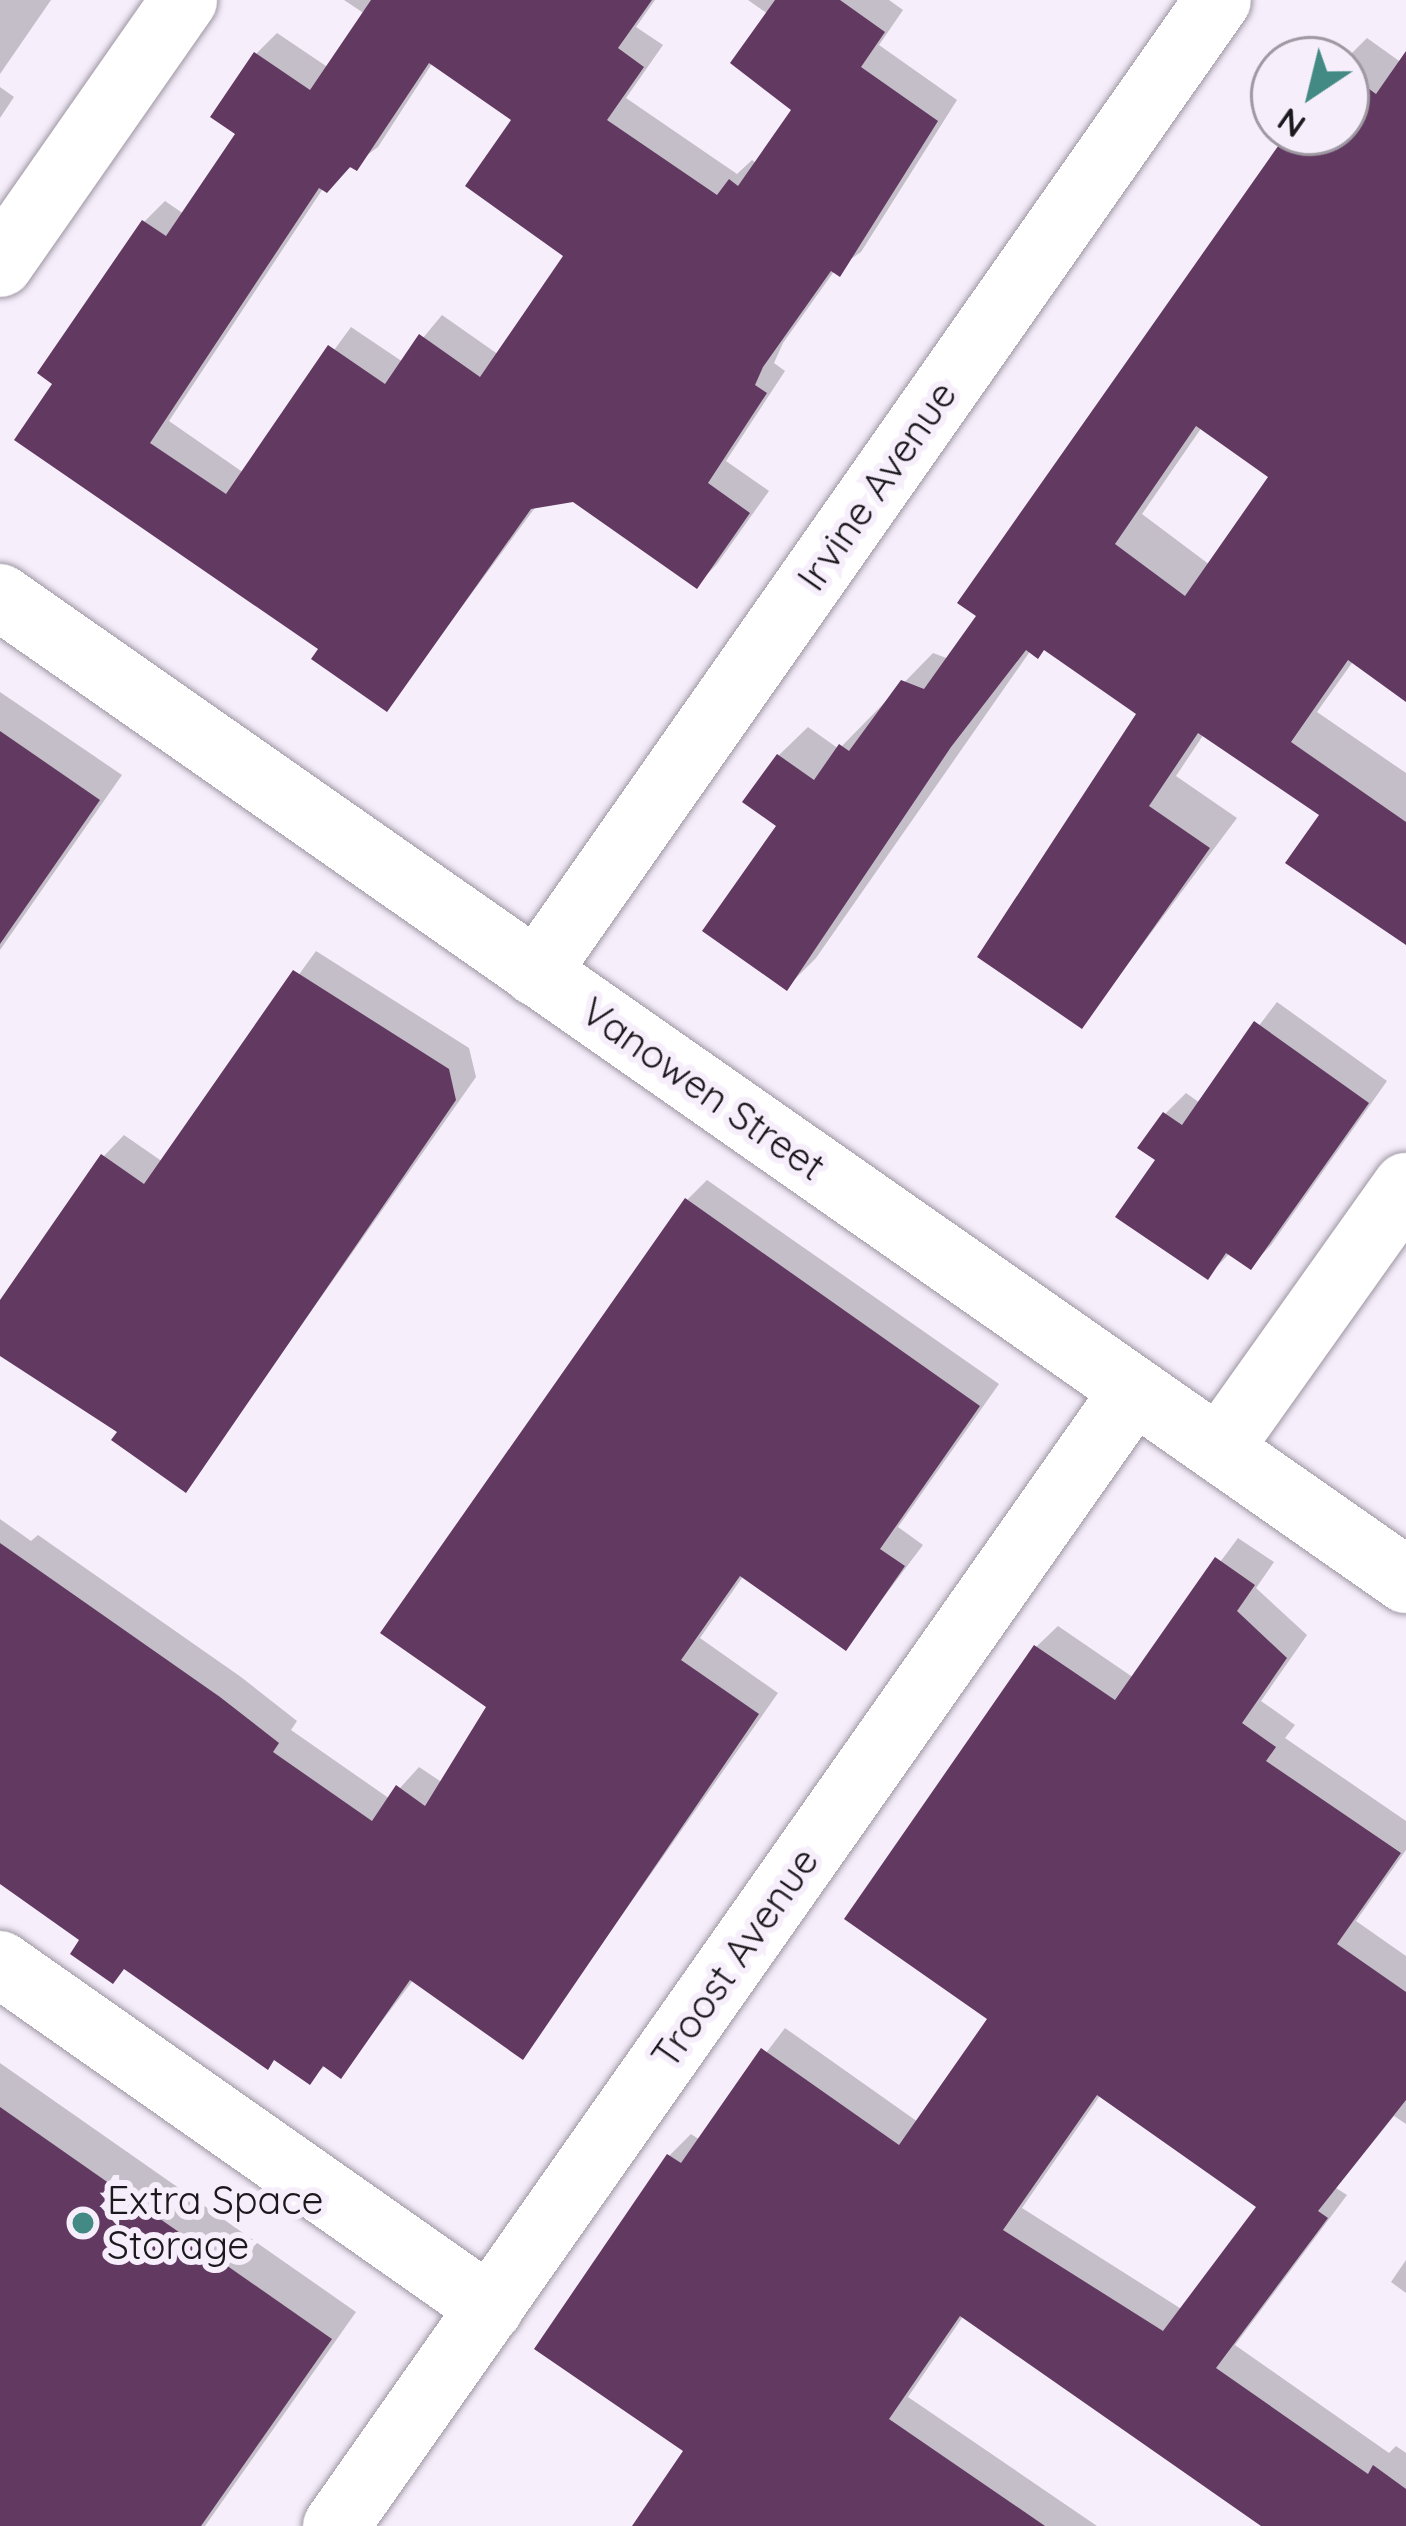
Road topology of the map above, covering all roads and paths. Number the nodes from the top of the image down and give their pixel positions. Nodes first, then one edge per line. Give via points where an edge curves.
1 (184, 0) edge
2 (1217, 0) edge
3 (0, 264) edge
4 (0, 597) edge
5 (536, 973) junction
6 (1406, 1186) edge
7 (1134, 1390) junction
8 (1219, 1449) junction
9 (1406, 1580) edge
10 (0, 1964) edge
11 (490, 2308) junction
12 (336, 2526) edge

1 - 3 street
2 - 5 street, Irvine Avenue
4 - 5 street, Vanowen Street
5 - 7 street, Vanowen Street
6 - 8 street
7 - 8 street, Vanowen Street
7 - 11 street, Troost Avenue
8 - 9 street, Vanowen Street
10 - 11 street
11 - 12 street, Troost Avenue

